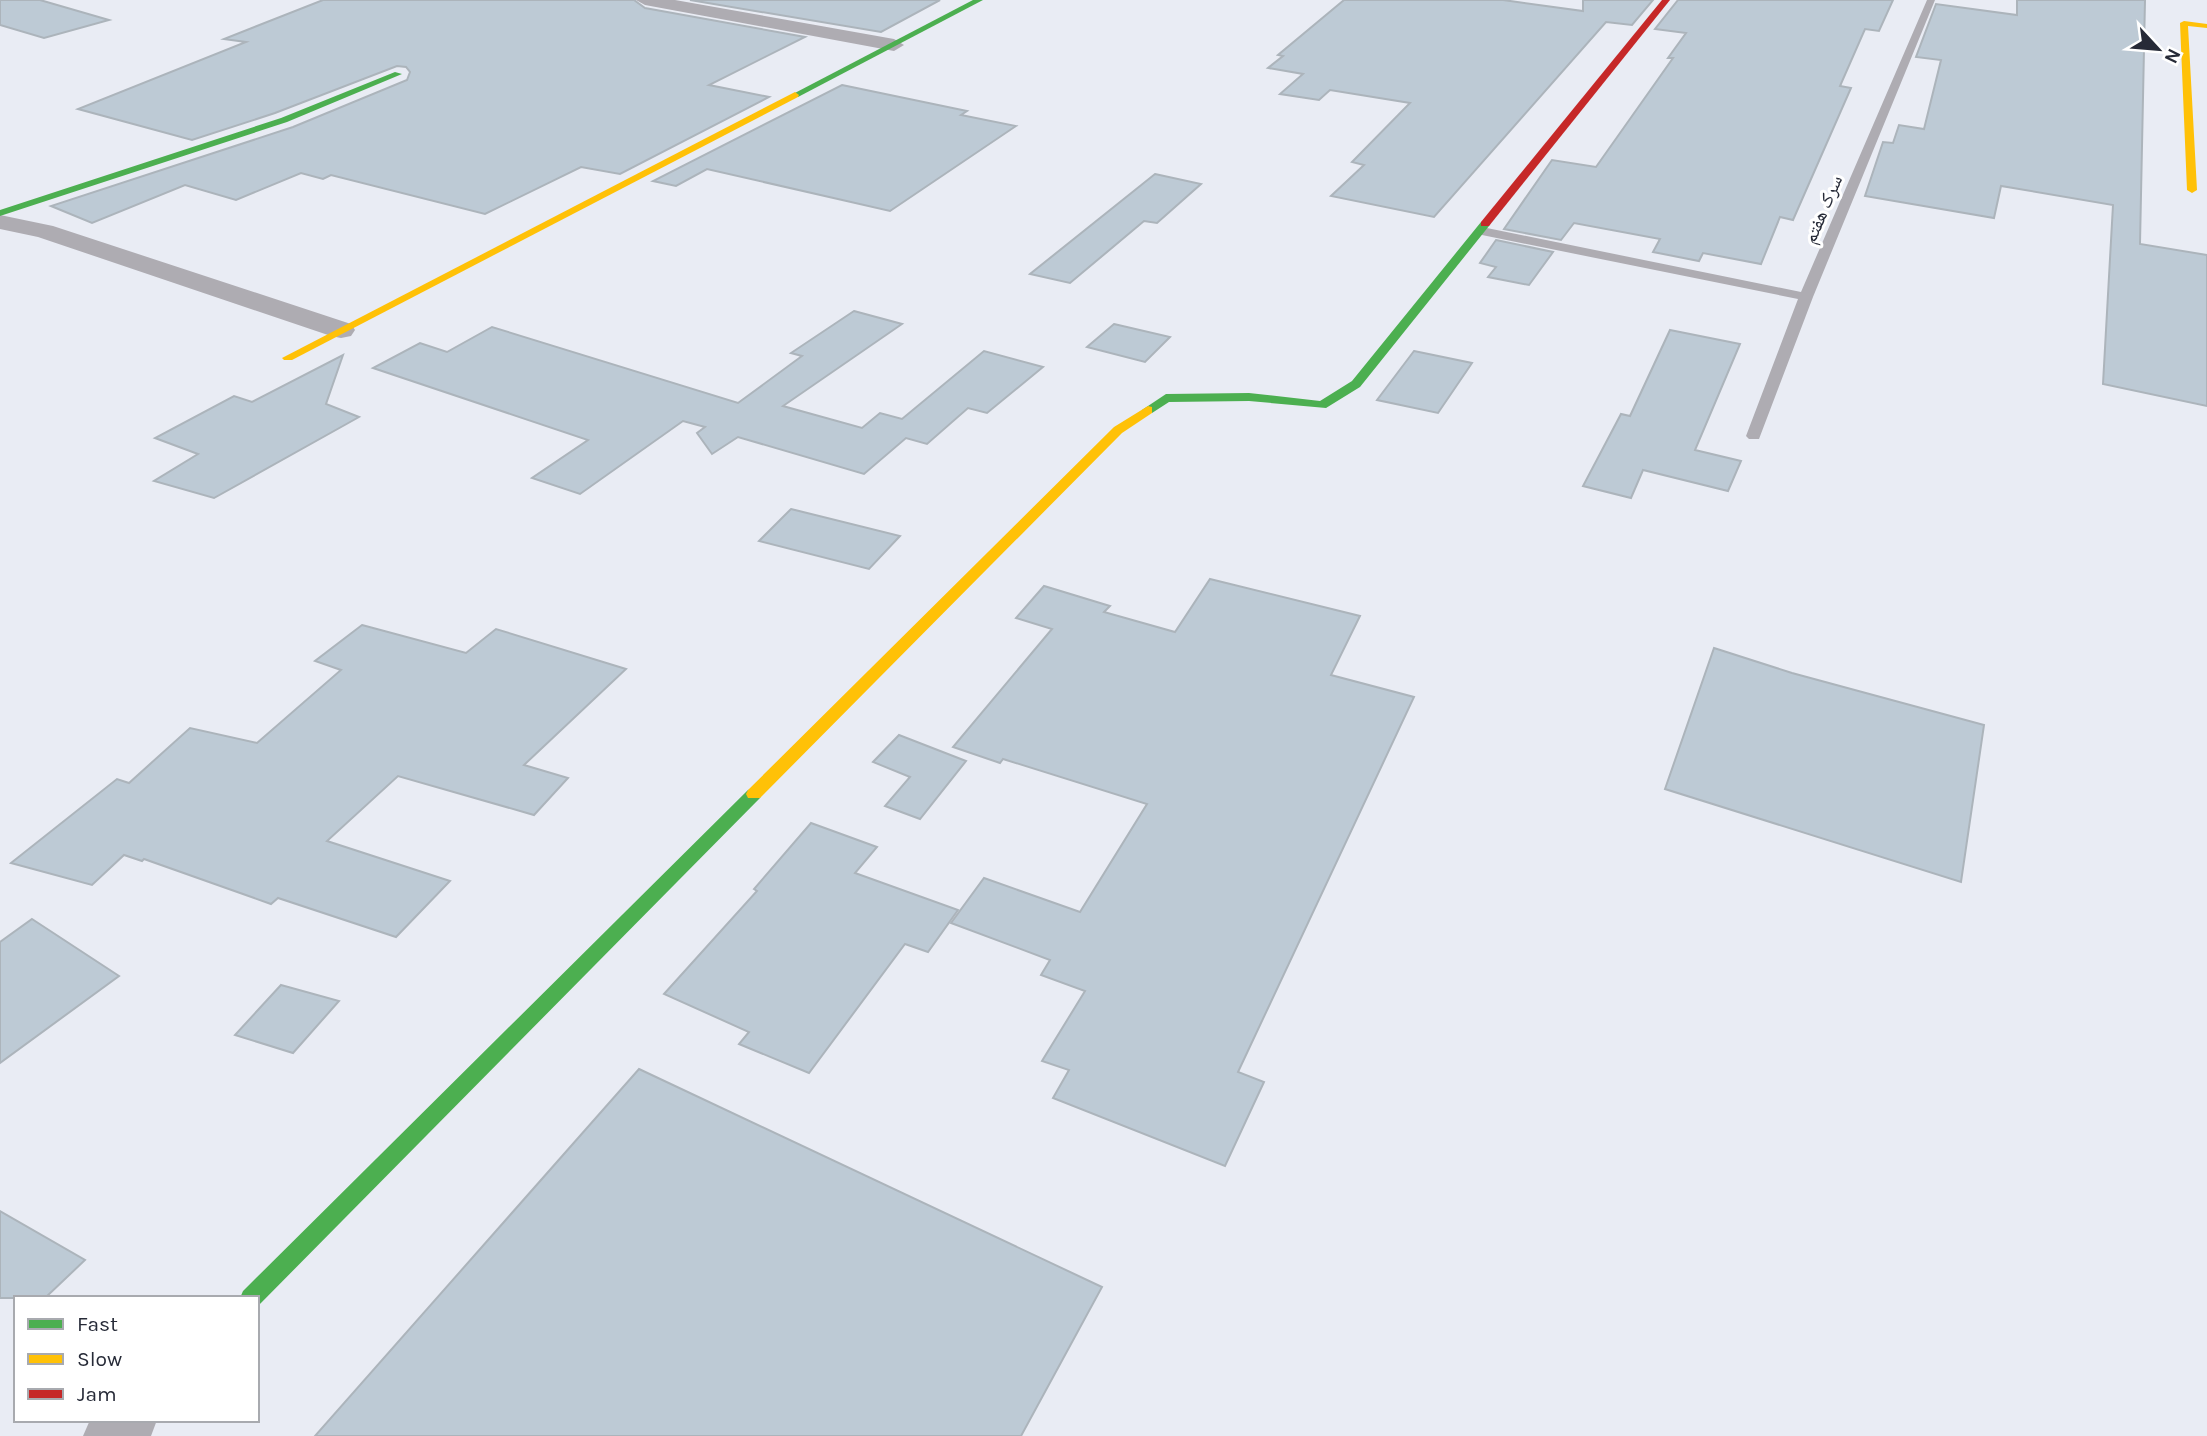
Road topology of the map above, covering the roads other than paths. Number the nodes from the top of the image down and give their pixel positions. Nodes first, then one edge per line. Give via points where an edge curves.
1 (645, 0) edge
2 (979, 0) edge
3 (1666, 0) edge
4 (1931, 0) edge
5 (2207, 26) edge
6 (894, 45) junction
7 (398, 74) dead end
8 (2192, 190) dead end
9 (0, 213) edge
10 (0, 222) edge
11 (1482, 230) junction
12 (1805, 296) junction
13 (341, 330) junction
14 (288, 358) dead end
15 (1754, 436) dead end
16 (253, 1296) edge
17 (126, 1422) edge
18 (113, 1436) edge

1 - 6 street
2 - 6 street
3 - 11 street
4 - 12 lane, سرک هفتم
5 - 8 street via 2184,23
6 - 13 street
7 - 9 street via 284,120
10 - 13 street via 44,230
11 - 12 lane
11 - 16 street via 1356,384 1322,405 1249,397 1166,398 1118,430
12 - 15 lane, سرک هفتم
13 - 14 street
17 - 18 street

